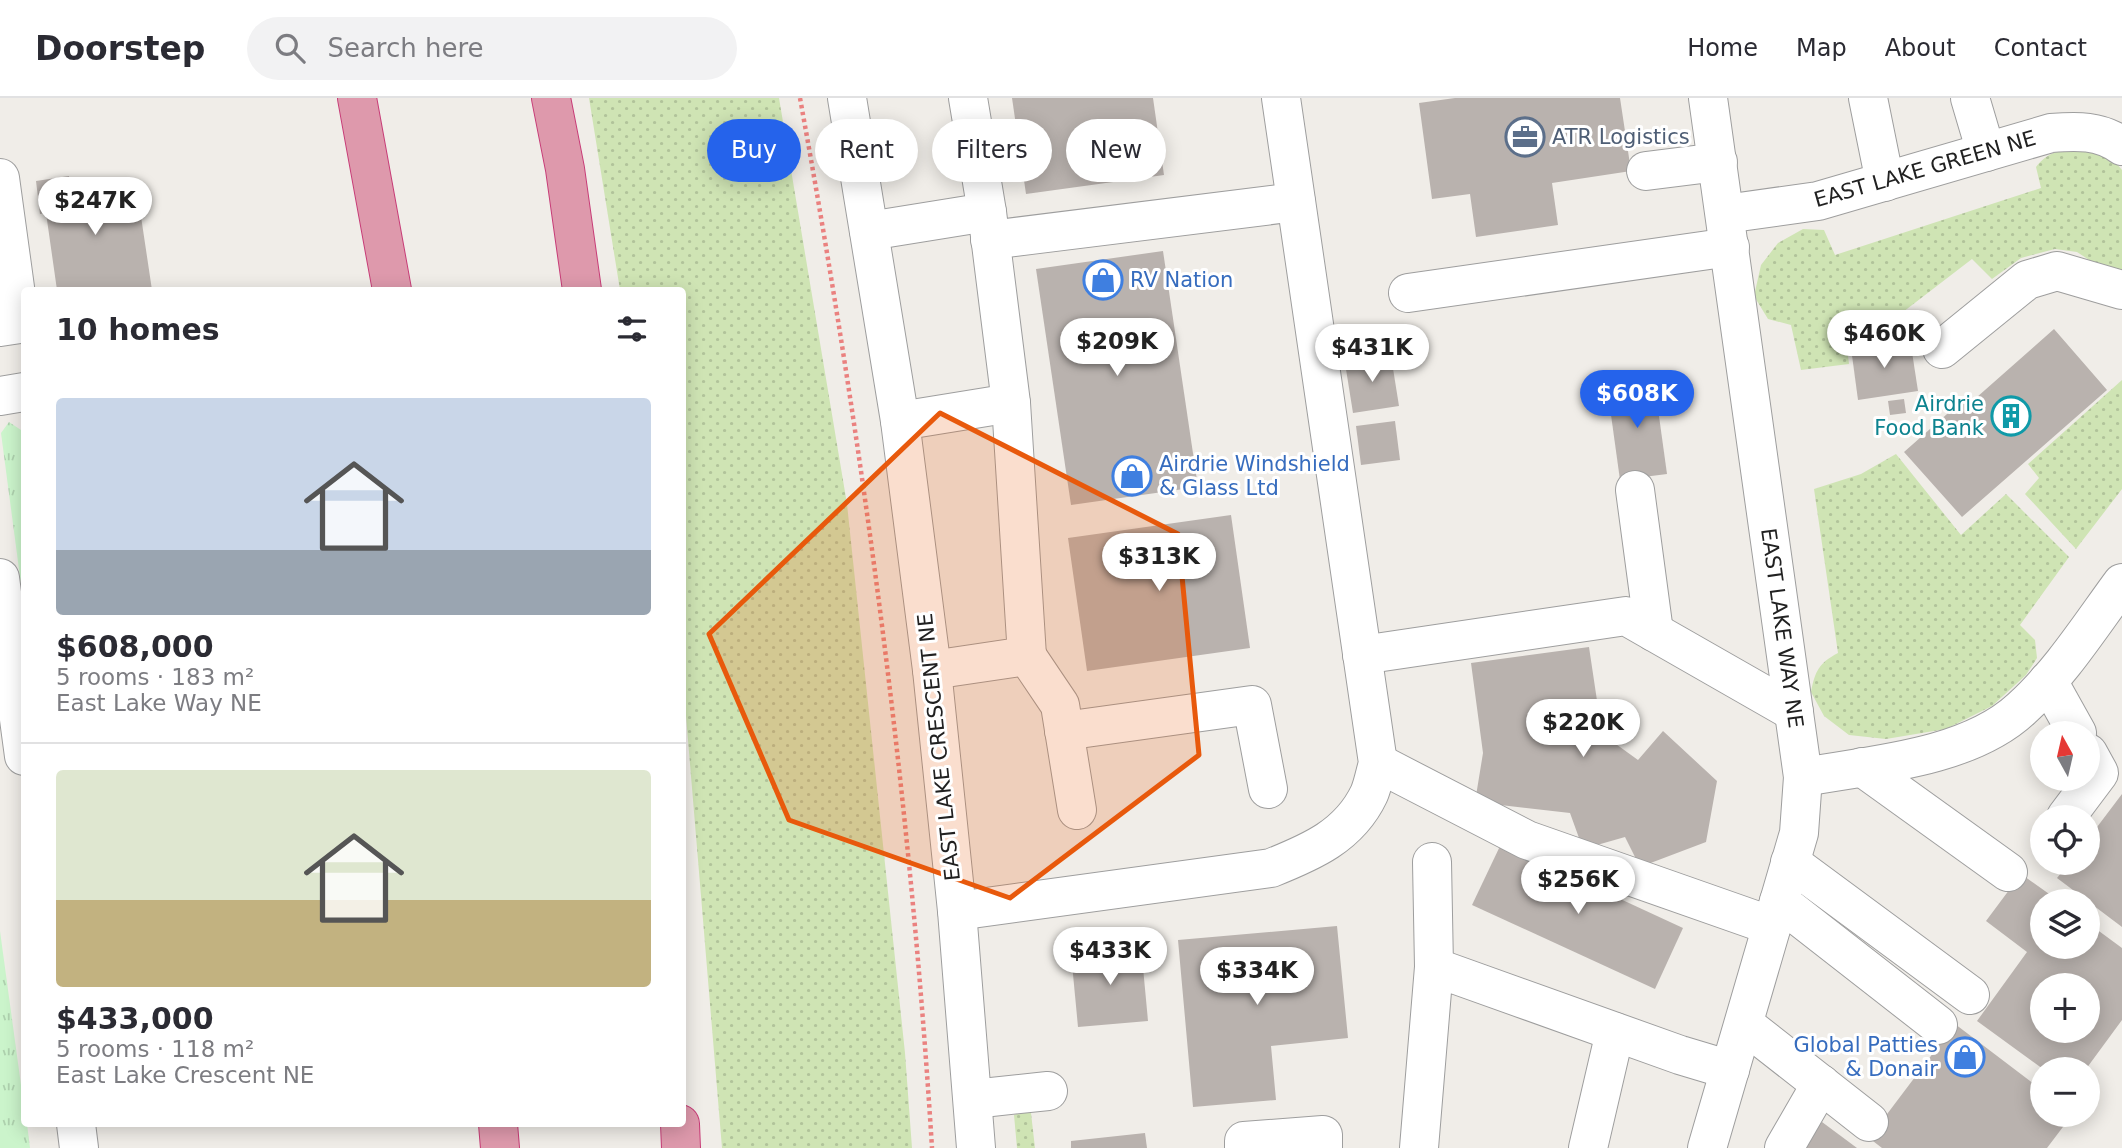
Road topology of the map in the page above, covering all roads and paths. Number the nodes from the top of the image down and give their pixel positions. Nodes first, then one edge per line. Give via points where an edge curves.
1 (357, 98) edge
2 (551, 98) edge
3 (800, 98) edge
4 (847, 98) edge
5 (968, 98) edge
6 (1281, 98) edge
7 (1708, 98) edge
8 (1868, 98) edge
9 (1970, 98) edge
10 (2118, 136) edge
11 (1986, 152) junction
12 (1718, 162) junction
13 (1646, 171) dead end
14 (0, 178) edge
15 (1885, 182) junction
16 (1296, 202) junction
17 (989, 226) junction
18 (869, 231) junction
19 (1728, 231) junction
20 (391, 287) edge
21 (582, 287) edge
22 (2122, 290) edge
23 (1408, 293) dead end
24 (0, 327) edge
25 (1942, 349) dead end
26 (21, 392) edge
27 (0, 396) edge
28 (1011, 402) junction
29 (900, 421) junction
30 (1634, 490) dead end
31 (0, 578) edge
32 (2122, 583) edge
33 (3, 626) edge
34 (1654, 632) junction
35 (1362, 655) junction
36 (1027, 656) junction
37 (932, 670) junction
38 (2048, 681) junction
39 (1794, 712) junction
40 (2070, 721) edge
41 (1064, 731) junction
42 (18, 734) edge
43 (1378, 763) junction
44 (1862, 766) junction
45 (1803, 777) junction
46 (1268, 789) dead end
47 (1077, 810) dead end
48 (1432, 862) dead end
49 (1790, 862) junction
50 (2008, 872) dead end
51 (957, 911) junction
52 (1776, 913) junction
53 (1434, 967) junction
54 (1970, 995) dead end
55 (1744, 1024) junction
56 (1938, 1025) dead end
57 (1615, 1032) junction
58 (1730, 1070) junction
59 (1821, 1084) junction
60 (1048, 1091) dead end
61 (972, 1099) junction
62 (1869, 1122) dead end
63 (76, 1127) edge
64 (498, 1127) edge
65 (680, 1127) edge
66 (1709, 1147) edge
67 (79, 1148) edge
68 (500, 1148) edge
69 (681, 1148) edge
70 (932, 1148) edge
71 (976, 1148) edge
72 (1244, 1148) edge
73 (1324, 1148) edge
74 (1419, 1148) edge
75 (1588, 1148) edge
76 (1784, 1148) edge

1 - 20 highway
2 - 21 highway
3 - 70 path via 832,273 878,583 908,853
4 - 18 street, EAST LAKE CRESCENT NE
5 - 17 street
6 - 16 street
7 - 12 street, EAST LAKE WAY NE
8 - 15 street
9 - 11 street
10 - 11 street, EAST LAKE GREEN NE via 2080,130 2051,133
11 - 15 street, EAST LAKE GREEN NE
12 - 13 street
12 - 19 street, EAST LAKE WAY NE
14 - 24 street via 20,324
15 - 19 street, EAST LAKE GREEN NE
16 - 17 street
16 - 35 street
17 - 18 street
17 - 28 street
18 - 29 street, EAST LAKE CRESCENT NE
19 - 23 street, EAST LAKE GREEN NE
19 - 39 street, EAST LAKE WAY NE
22 - 25 street via 2057,271 2027,280
26 - 27 street
28 - 29 street
28 - 36 street
29 - 37 street, EAST LAKE CRESCENT NE
30 - 34 street
31 - 33 street
32 - 38 street
33 - 42 street
34 - 35 street via 1626,616
34 - 39 street
35 - 43 street
36 - 37 street
36 - 41 street via 1060,705
37 - 51 street, EAST LAKE CRESCENT NE
38 - 40 street
38 - 44 street via 1990,732 1958,746
39 - 45 street, EAST LAKE WAY NE
41 - 46 street via 1252,705
41 - 47 street
43 - 51 street via 1369,794 1348,826 1312,851 1271,868
43 - 52 street via 1527,840
44 - 45 street
44 - 50 street
45 - 49 street, EAST LAKE WAY NE via 1799,833
48 - 53 street
49 - 52 street, EAST LAKE WAY NE
49 - 54 street
51 - 61 street, EAST LAKE CRESCENT NE
52 - 55 street, EAST LAKE WAY NE
52 - 56 street
53 - 57 street
53 - 74 street
55 - 58 street, EAST LAKE WAY NE
55 - 59 street
57 - 58 street
57 - 75 street
58 - 66 street, EAST LAKE WAY NE
59 - 62 street
59 - 76 street
60 - 61 street
61 - 71 street, EAST LAKE CRESCENT NE
63 - 67 street
64 - 68 highway
65 - 69 highway
72 - 73 street via 1244,1141 1322,1135

